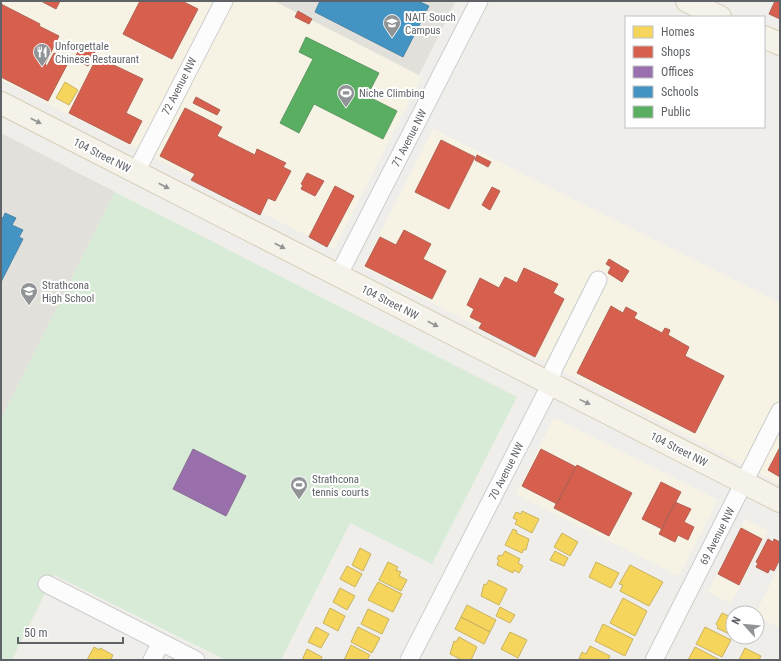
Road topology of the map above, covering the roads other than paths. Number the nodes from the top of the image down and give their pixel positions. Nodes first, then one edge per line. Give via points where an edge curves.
1 (224, 1) edge
2 (479, 1) edge
3 (687, 1) edge
4 (718, 16) edge
5 (765, 37) edge
6 (780, 44) edge
7 (1, 103) edge
8 (136, 172) junction
9 (338, 276) junction
10 (598, 280) dead end
11 (550, 385) junction
12 (780, 411) edge
13 (744, 482) junction
14 (780, 500) edge
15 (47, 584) dead end
16 (161, 642) junction
17 (152, 660) edge
18 (196, 660) edge
19 (409, 660) edge
20 (654, 660) edge

1 - 8 street, 72 Avenue NW
2 - 9 street, 71 Avenue NW
3 - 4 main road
5 - 6 main road
7 -> 8 main road, 104 Street NW
8 -> 9 main road, 104 Street NW
9 -> 11 main road, 104 Street NW
10 - 11 street, 70 Avenue NW via 553,370
11 -> 13 main road, 104 Street NW
11 - 19 street, 70 Avenue NW
12 - 13 street, 69 Avenue NW
13 - 14 main road, 104 Street NW
13 - 20 street, 69 Avenue NW
15 - 16 street
16 - 17 street
16 - 18 street

